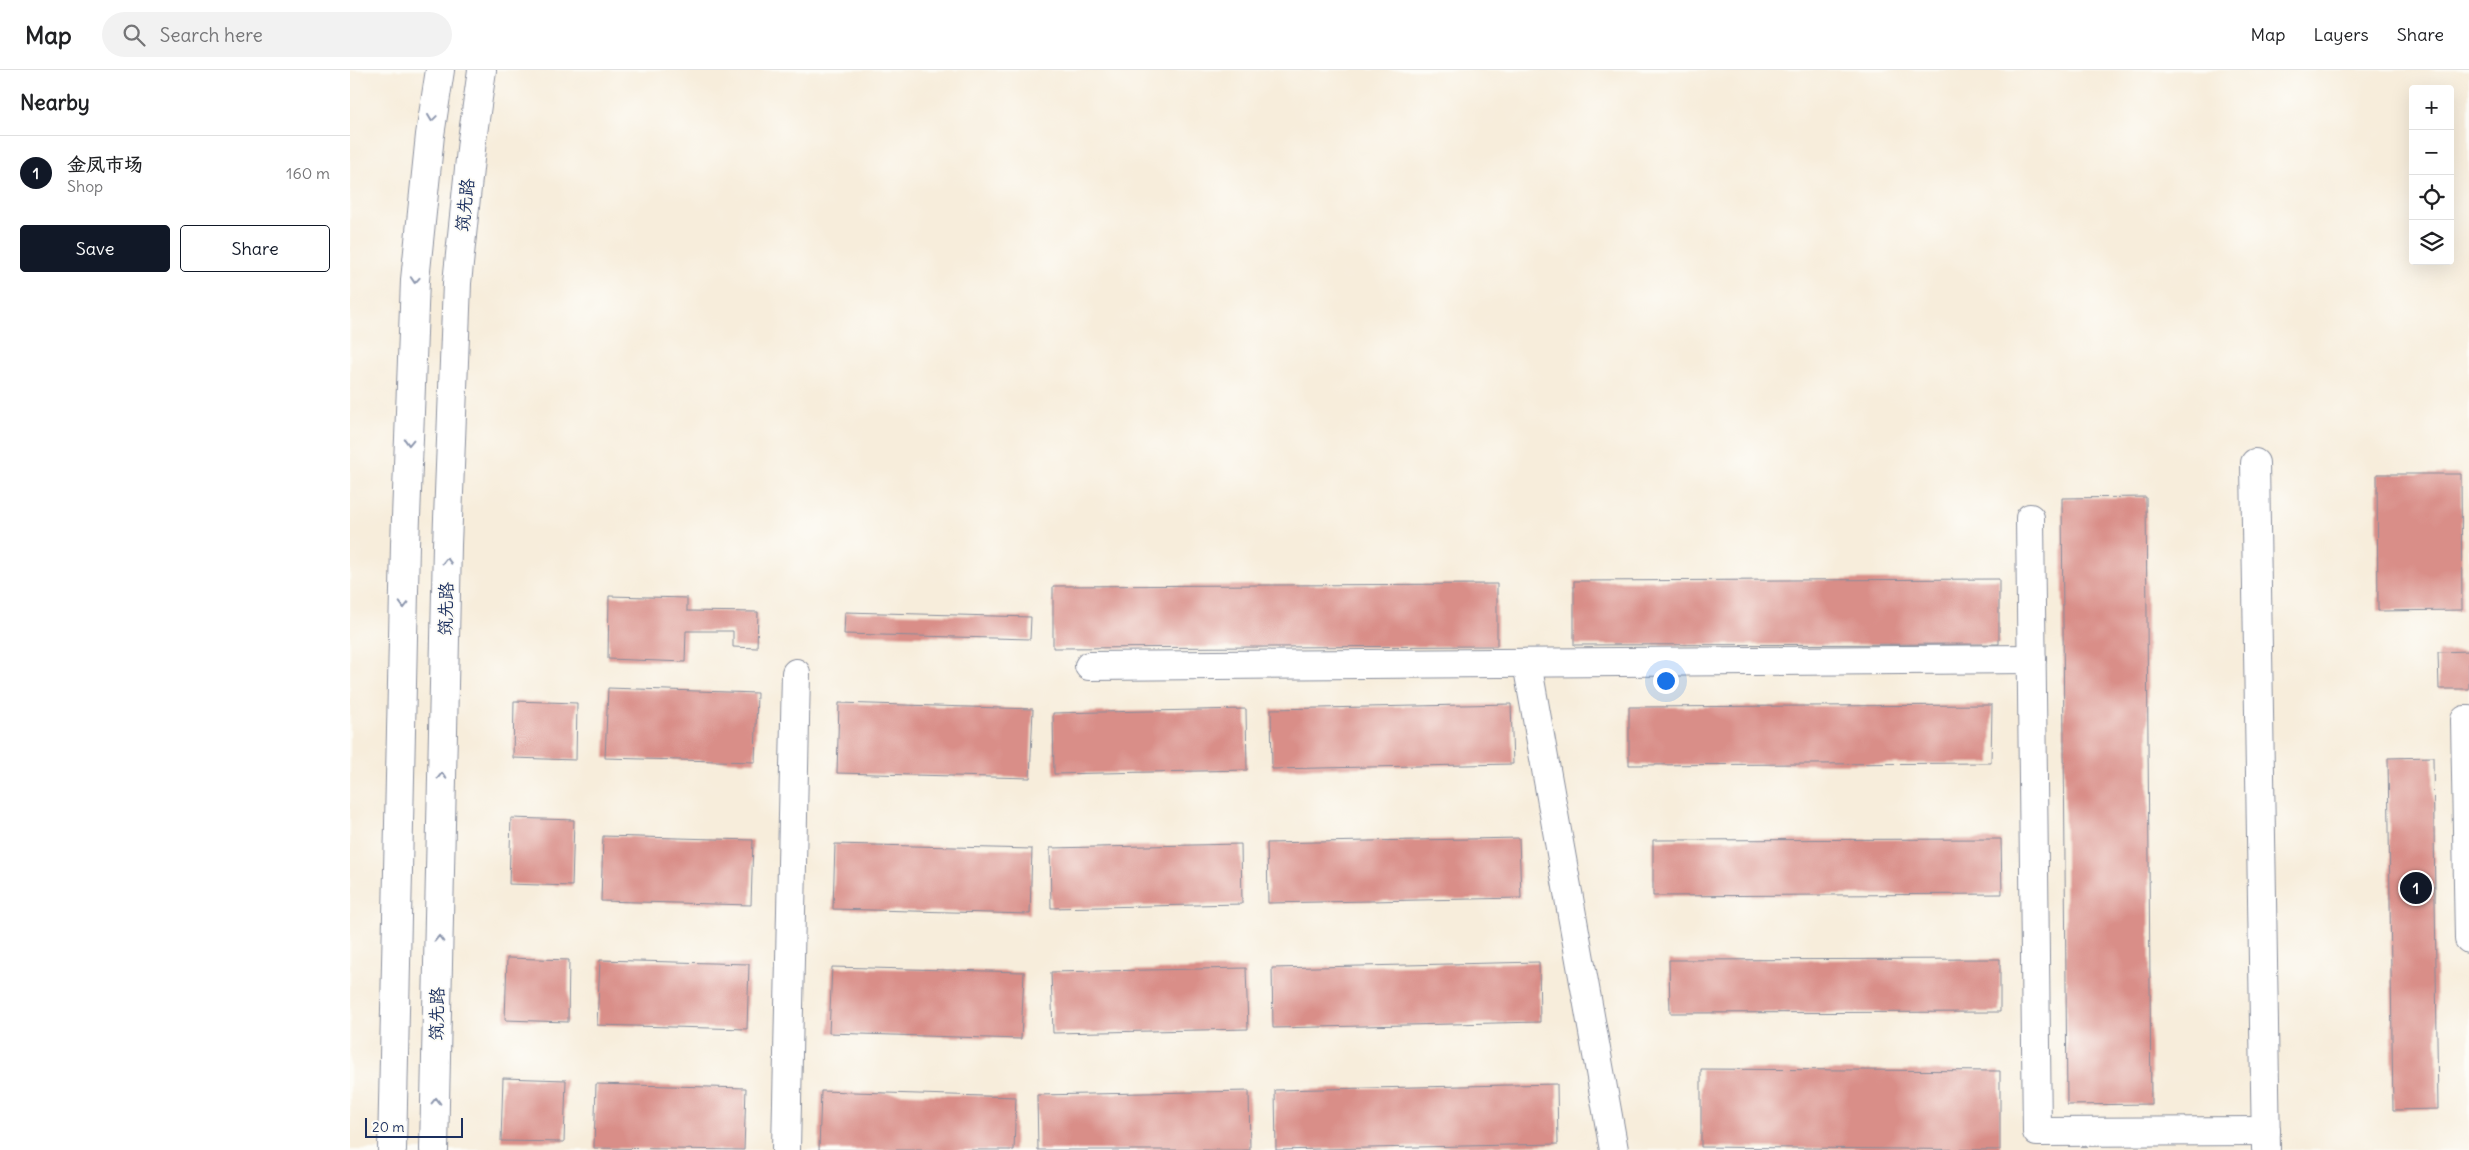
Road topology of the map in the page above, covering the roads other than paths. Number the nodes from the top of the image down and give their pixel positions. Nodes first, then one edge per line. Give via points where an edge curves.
1 (440, 70) edge
2 (482, 70) edge
3 (2255, 463) dead end
4 (2030, 518) dead end
5 (2032, 660) junction
6 (1527, 663) junction
7 (1089, 666) dead end
8 (796, 673) dead end
9 (2469, 720) edge
10 (2469, 939) edge
11 (2266, 1141) edge
12 (392, 1150) edge
13 (434, 1150) edge
14 (786, 1150) edge
15 (1614, 1150) edge

1 -> 12 street via 415,280
13 -> 2 street, 筑先路 via 447,545 457,283
3 - 11 street
4 - 5 street
5 - 6 street
5 - 11 street via 2037,1132
6 - 7 street
6 - 15 street
8 - 14 street
9 - 10 street via 2465,720

